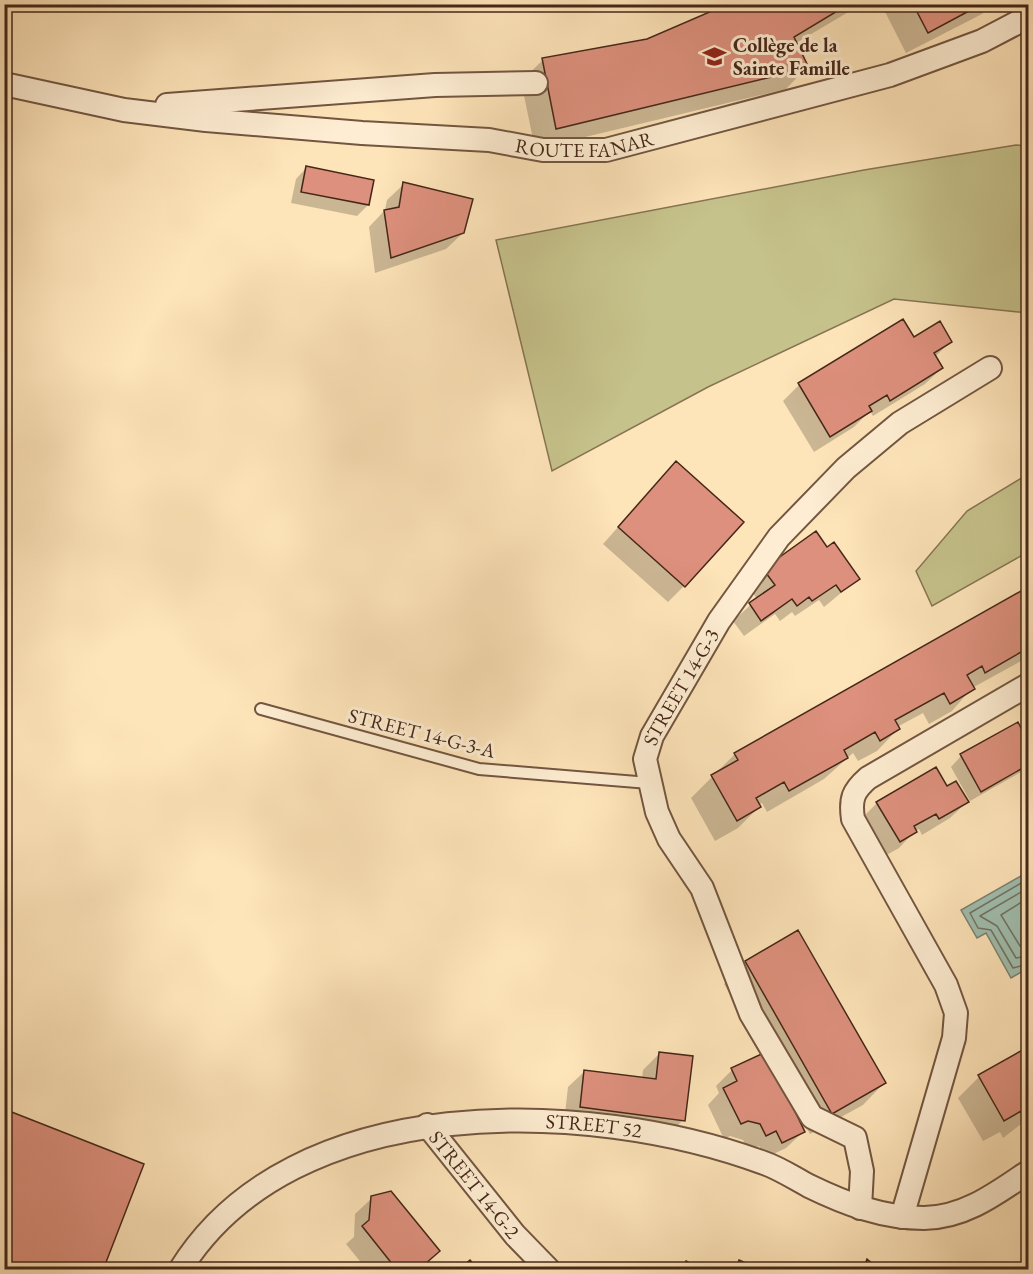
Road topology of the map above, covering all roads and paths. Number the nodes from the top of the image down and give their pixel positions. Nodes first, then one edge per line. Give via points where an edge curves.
1 (1029, 17) edge
2 (536, 83) dead end
3 (4, 84) edge
4 (124, 110) junction
5 (990, 368) dead end
6 (1029, 685) edge
7 (261, 709) dead end
8 (649, 783) junction
9 (427, 1125) junction
10 (1029, 1172) edge
11 (860, 1208) junction
12 (902, 1217) junction
13 (180, 1269) edge
14 (549, 1269) edge

1 - 4 street, ROUTE FANAR via 982,41 890,75 606,150 543,150 489,140 298,129
2 - 4 street, ROUTE FANAR via 435,85
3 - 4 street, ROUTE FANAR
5 - 8 street, STREET 14-G-3 via 900,423 846,468 779,537 719,621 652,736 645,759
6 - 12 street via 868,778 854,790 853,819 946,985 956,1013 951,1049
7 - 8 lane, STREET 14-G-3-A via 479,769
8 - 11 street, STREET 14-G-3 via 669,839 702,888 751,1014 812,1117 855,1138 862,1171
9 - 11 street, STREET 52 via 498,1119 599,1125 673,1136 765,1163
9 - 13 street, STREET 52 via 335,1147 297,1165 256,1189 215,1226
9 - 14 street, STREET 14-G-2 via 515,1235
10 - 12 street, STREET 52 via 985,1201 954,1214
11 - 12 street, STREET 52

